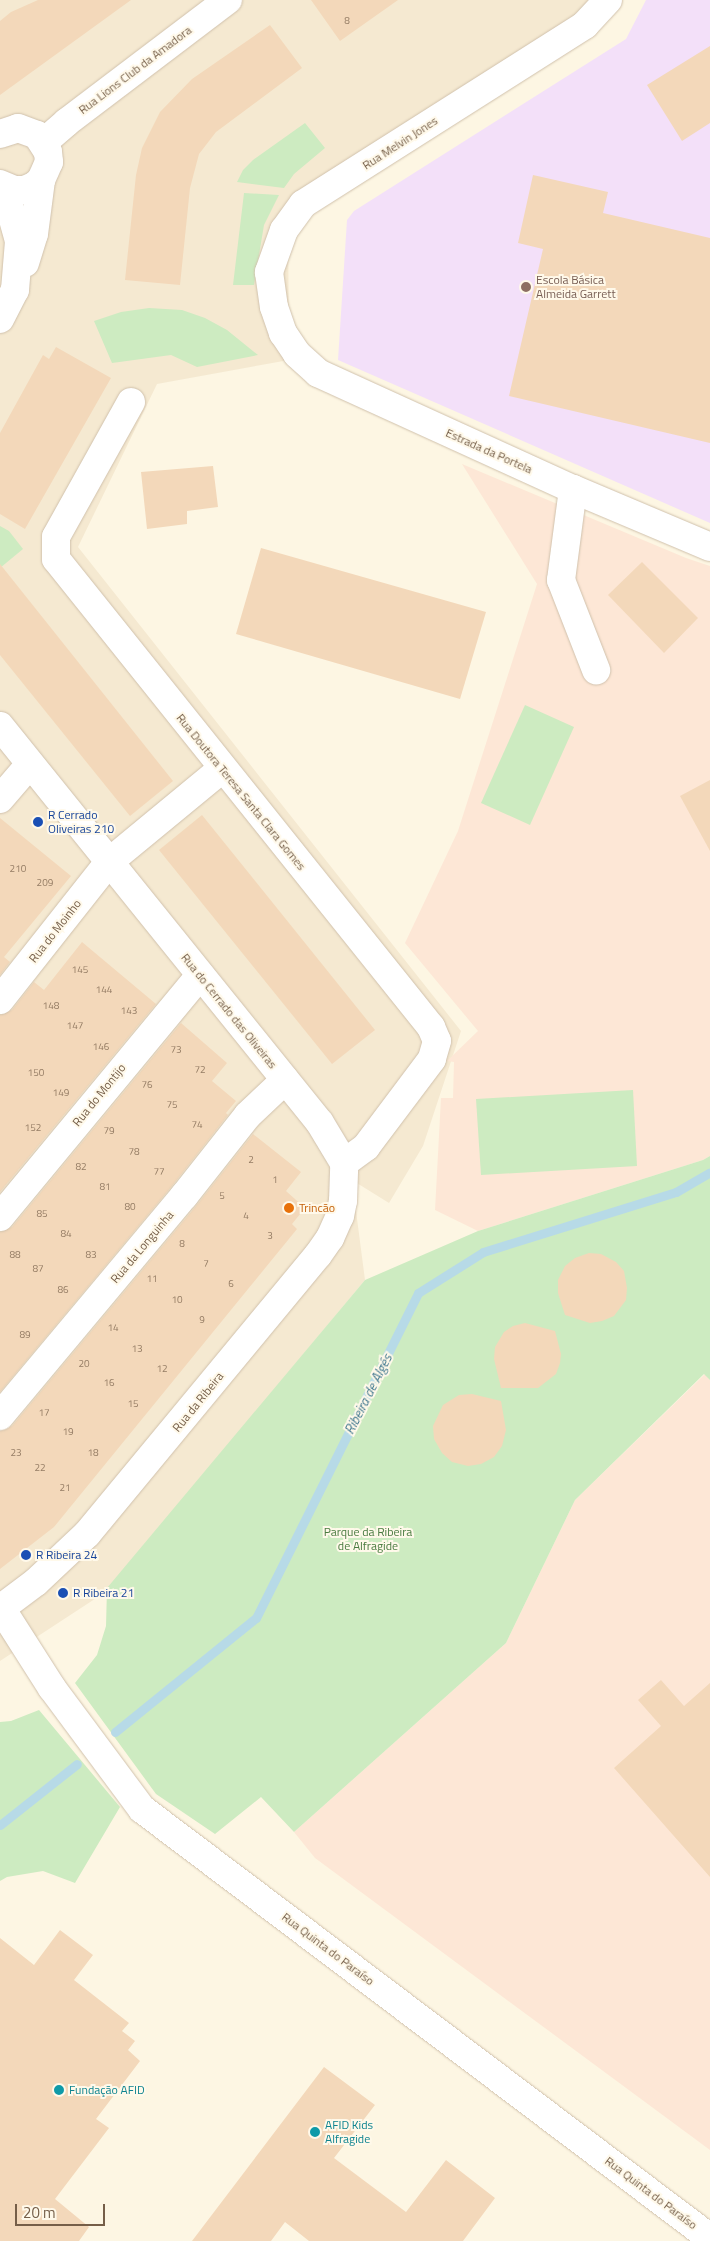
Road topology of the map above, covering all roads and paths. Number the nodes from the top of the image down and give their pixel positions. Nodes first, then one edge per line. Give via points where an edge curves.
1 (228, 0) edge
2 (608, 0) edge
3 (0, 134) edge
4 (44, 142) junction
5 (42, 180) junction
6 (2, 185) edge
7 (17, 278) junction
8 (0, 319) edge
9 (283, 333) joint
10 (131, 402) dead end
11 (573, 489) junction
12 (710, 547) edge
13 (596, 670) dead end
14 (0, 726) edge
15 (30, 764) junction
16 (222, 769) junction
17 (0, 799) edge
18 (110, 862) junction
19 (200, 975) junction
20 (0, 1000) edge
21 (285, 1080) junction
22 (344, 1163) junction
23 (0, 1217) edge
24 (0, 1416) edge
25 (1, 1608) edge
26 (710, 2238) edge

1 - 4 street, Rua Lions Club da Amadora
2 - 9 street, Rua Melvin Jones via 585,25 303,204 284,230 269,272 274,306
3 - 4 street via 18,128 37,135
4 - 5 street via 49,162
5 - 6 street via 24,190
5 - 7 street via 29,255
6 - 7 street via 18,241
7 - 8 street
9 - 11 street, Estrada da Portela via 297,354 318,373
10 - 16 street, Rua Doutora Teresa Santa Clara Gomes via 56,537 56,560
11 - 12 street, Estrada da Portela
11 - 13 street via 561,580
14 - 15 street, Rua do Cerrado das Oliveiras
15 - 17 street
15 - 18 street, Rua do Cerrado das Oliveiras
16 - 18 street
16 - 22 street, Rua Doutora Teresa Santa Clara Gomes via 431,1027 437,1041 432,1059 366,1147
18 - 19 street, Rua do Cerrado das Oliveiras
18 - 20 street, Rua do Moinho
19 - 21 street, Rua do Cerrado das Oliveiras
19 - 23 street, Rua do Montijo
21 - 22 street, Rua do Cerrado das Oliveiras via 320,1123
21 - 24 street, Rua da Longuinha via 248,1116
22 - 25 street, Rua da Ribeira via 340,1216 318,1255 87,1534 36,1582
25 - 26 street, Rua Quinta do Paraíso via 52,1688 142,1809

